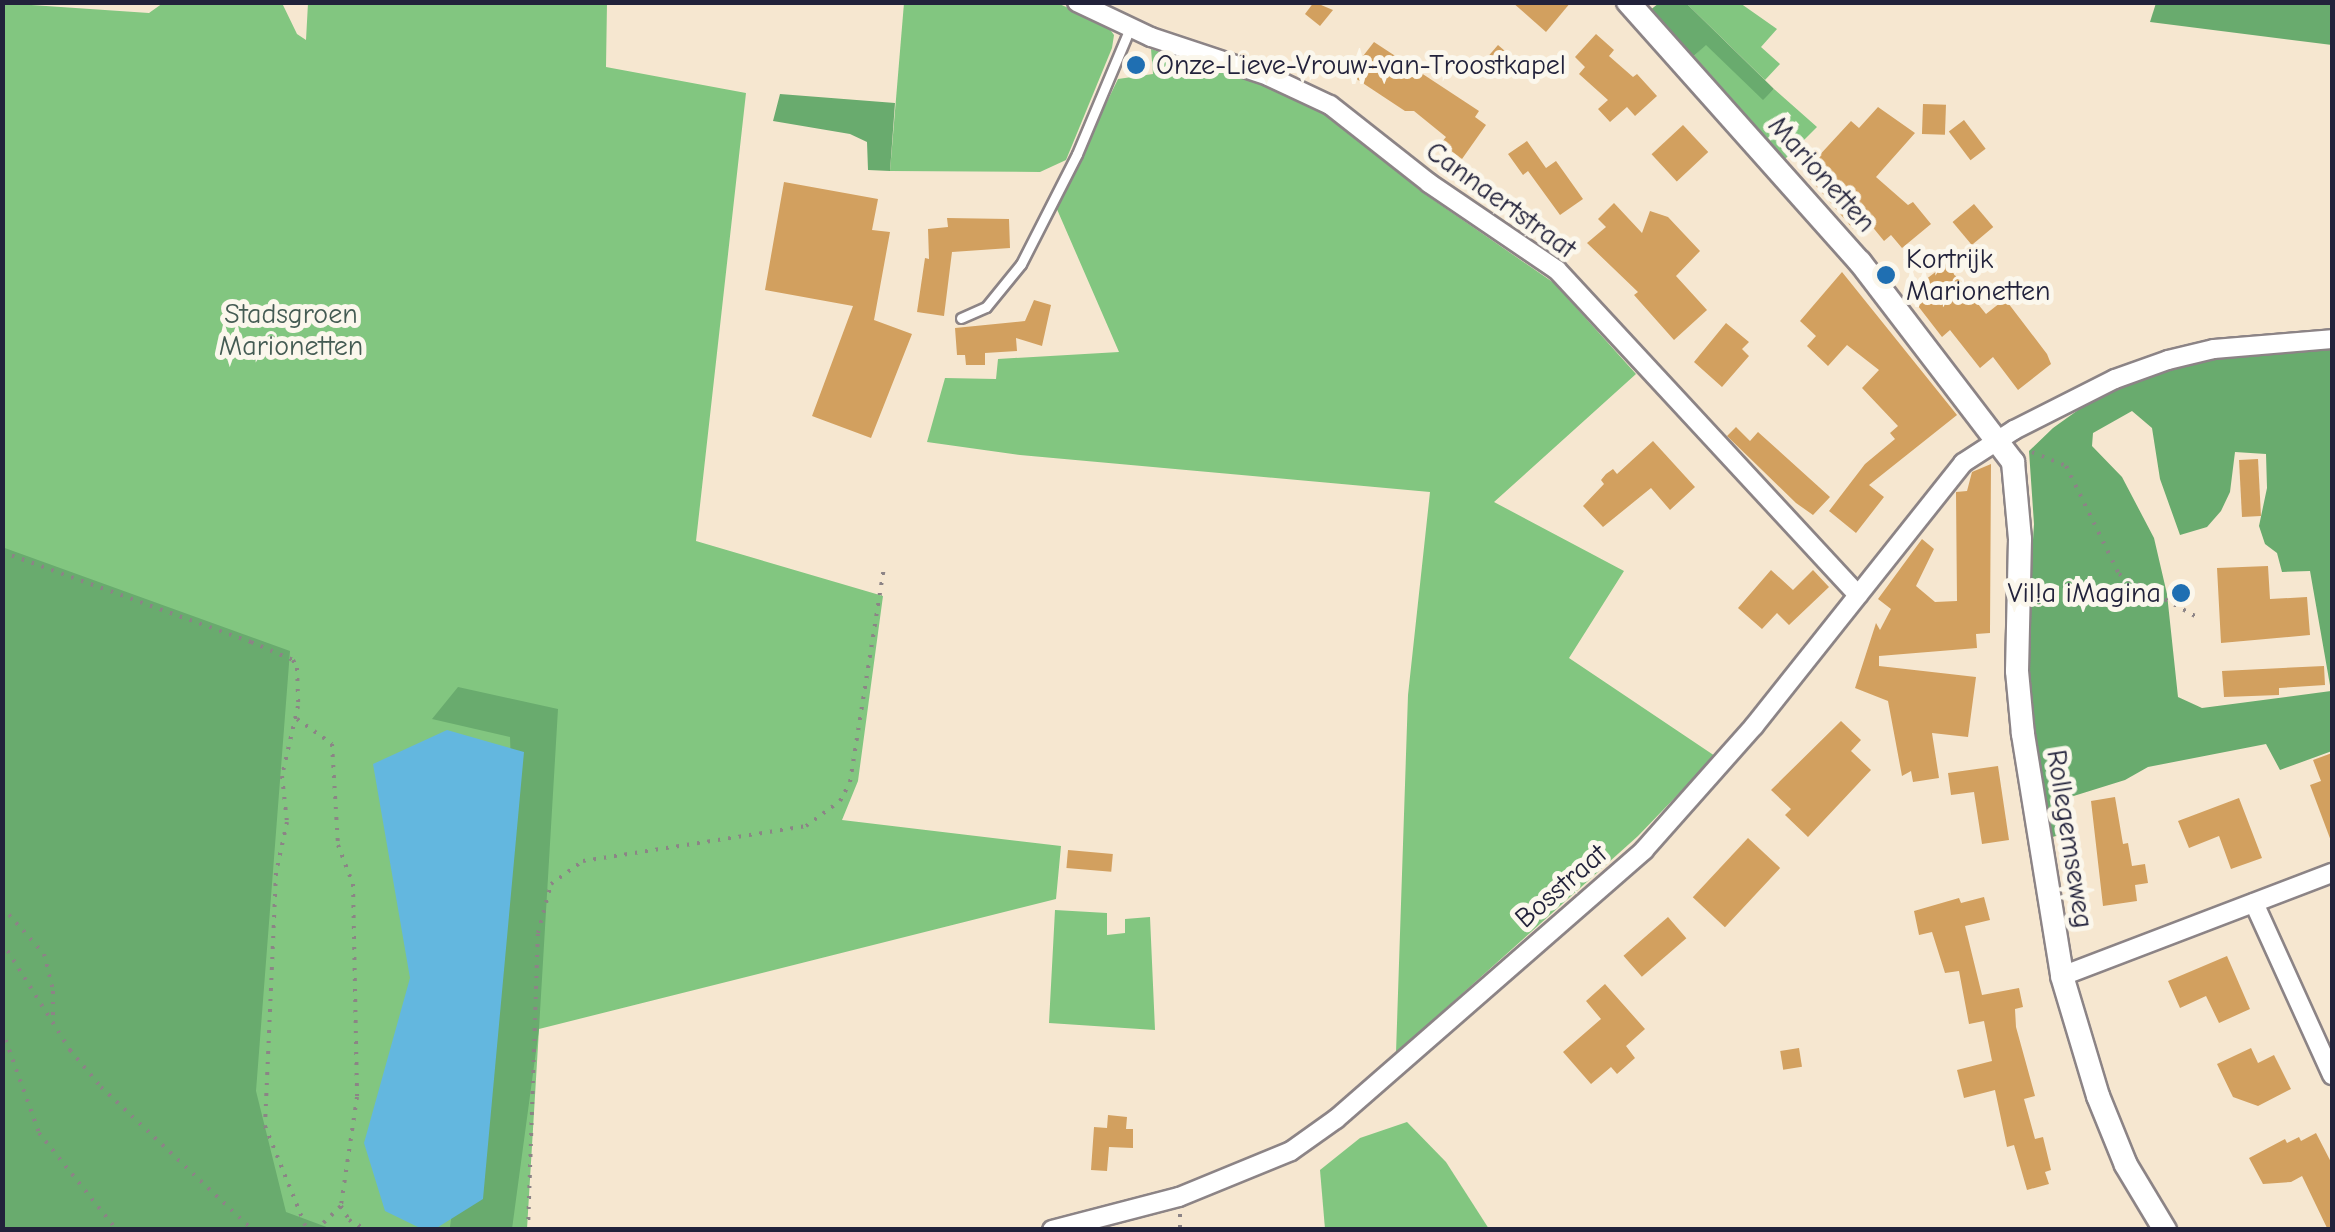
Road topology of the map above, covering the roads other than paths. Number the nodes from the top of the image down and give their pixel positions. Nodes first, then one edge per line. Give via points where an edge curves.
1 (1077, 2) edge
2 (1628, 2) edge
3 (1130, 28) junction
4 (961, 318) dead end
5 (2332, 339) edge
6 (2003, 446) junction
7 (1858, 595) junction
8 (2332, 872) edge
9 (2254, 902) junction
10 (2062, 976) junction
11 (2332, 1075) edge
12 (1052, 1230) edge
13 (2165, 1230) edge

1 - 3 street, Cannaertstraat
2 - 6 street, Marionetten via 1860,262
3 - 4 lane via 1021,264 986,307
3 - 7 street, Cannaertstraat via 1330,105 1428,183 1557,270
5 - 6 street, Bosstraat via 2214,349 2168,360 2115,379
6 - 7 street, Bosstraat via 1963,463
6 - 10 street, Rollegemseweg via 2020,539 2017,671 2023,734
7 - 12 street, Bosstraat via 1644,850 1336,1119 1291,1151 1179,1197
8 - 9 street
9 - 10 street
9 - 11 street
10 - 13 street, Rollegemseweg via 2098,1096 2126,1165

